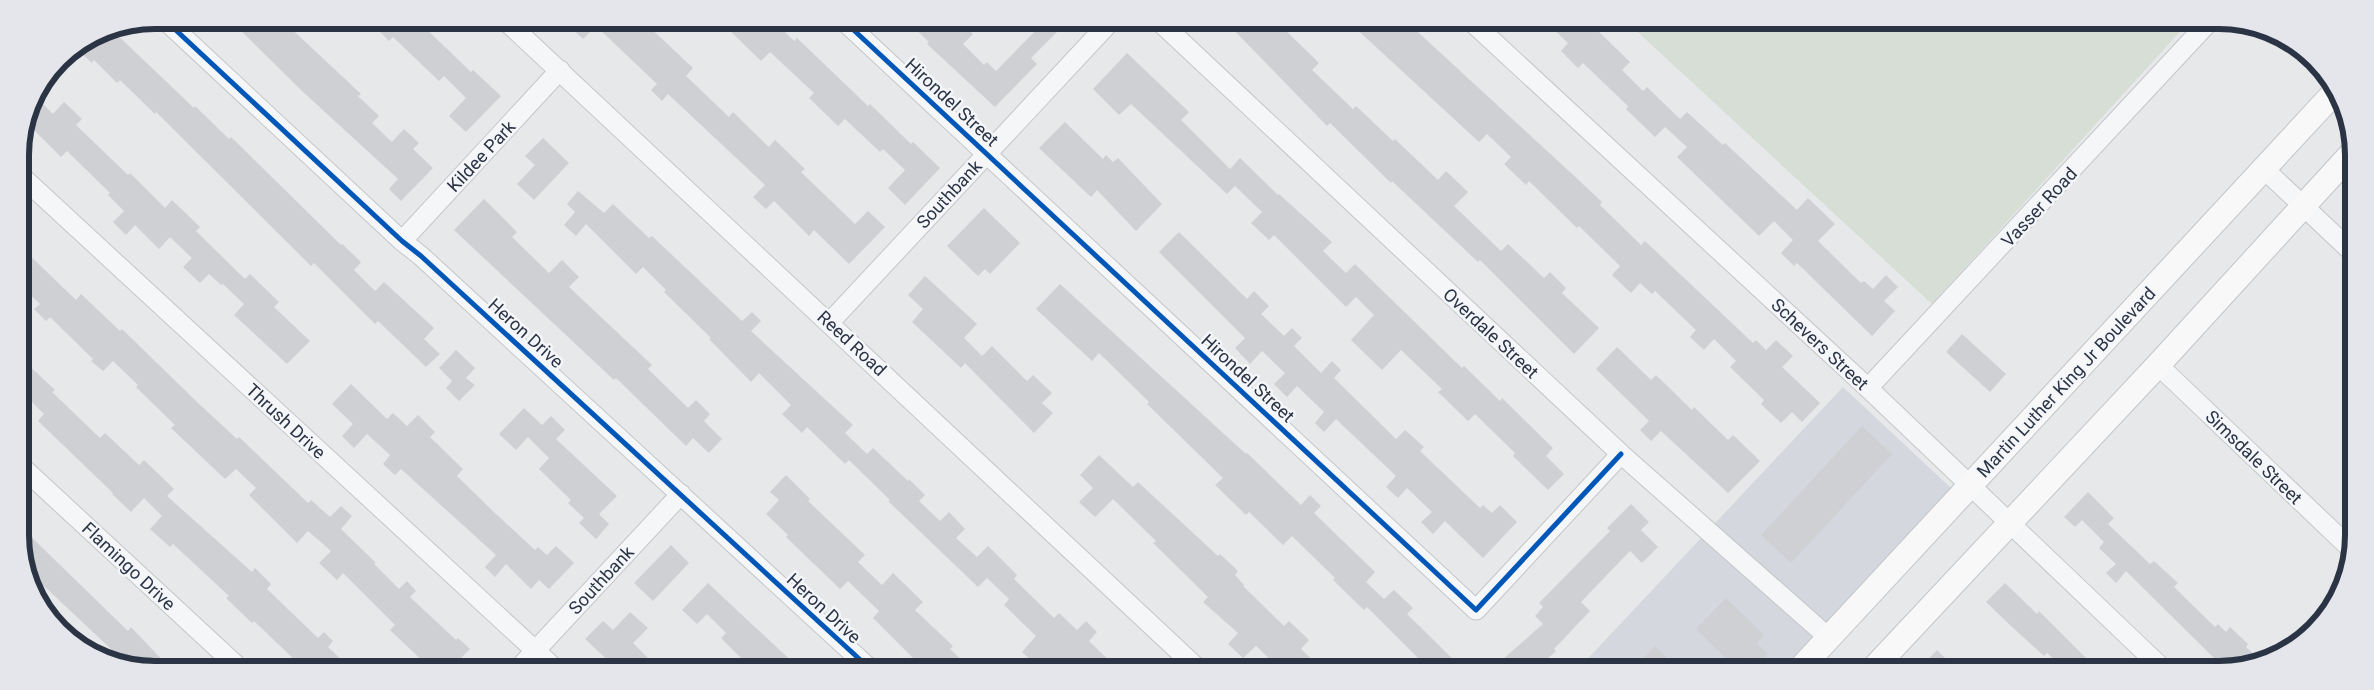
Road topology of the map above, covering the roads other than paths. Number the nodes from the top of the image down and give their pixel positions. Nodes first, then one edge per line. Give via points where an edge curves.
1 (175, 29) edge
2 (515, 29) edge
3 (852, 29) edge
4 (1103, 29) edge
5 (1167, 29) edge
6 (1479, 29) edge
7 (2202, 29) edge
8 (560, 70) junction
9 (2331, 97) edge
10 (987, 154) junction
11 (2345, 160) edge
12 (2264, 169) junction
13 (29, 183) edge
14 (2303, 206) junction
15 (402, 241) junction
16 (2345, 245) edge
17 (830, 322) junction
18 (2158, 365) junction
19 (1868, 388) junction
20 (1621, 454) junction
21 (29, 473) edge
22 (1970, 484) junction
23 (681, 494) junction
24 (2010, 522) junction
25 (2345, 543) edge
26 (1828, 638) junction
27 (535, 651) junction
28 (232, 661) edge
29 (526, 661) edge
30 (546, 661) edge
31 (862, 661) edge
32 (1190, 661) edge
33 (1807, 661) edge
34 (1880, 661) edge
35 (2155, 661) edge

1 - 15 street, Heron Drive
2 - 8 street, Reed Road
3 - 10 street, Hirondel Street
4 - 10 street, Southbank
5 - 20 street, Overdale Street
6 - 19 street, Schevers Street
7 - 19 street, Vasser Road
8 - 15 street, Kildee Park
8 - 17 street, Reed Road
9 - 12 main road, Martin Luther King Jr Boulevard
10 - 17 street, Southbank
10 - 20 street, Hirondel Street via 1476,610
11 - 14 main road
12 - 14 street
12 - 22 main road, Martin Luther King Jr Boulevard
13 - 27 street, Thrush Drive
14 - 16 street
14 - 18 main road
15 - 23 street, Heron Drive
17 - 32 street, Reed Road
18 - 24 main road
18 - 25 street, Simsdale Street
19 - 22 street, Schevers Street
20 - 26 street, Overdale Street
21 - 28 street, Flamingo Drive
22 - 24 street, Schevers Street
22 - 26 main road, Martin Luther King Jr Boulevard
23 - 27 street, Southbank
23 - 31 street, Heron Drive
24 - 34 main road
24 - 35 street, Schevers Street
26 - 33 main road, Martin Luther King Jr Boulevard
27 - 29 street, Southbank
27 - 30 street, Thrush Drive

